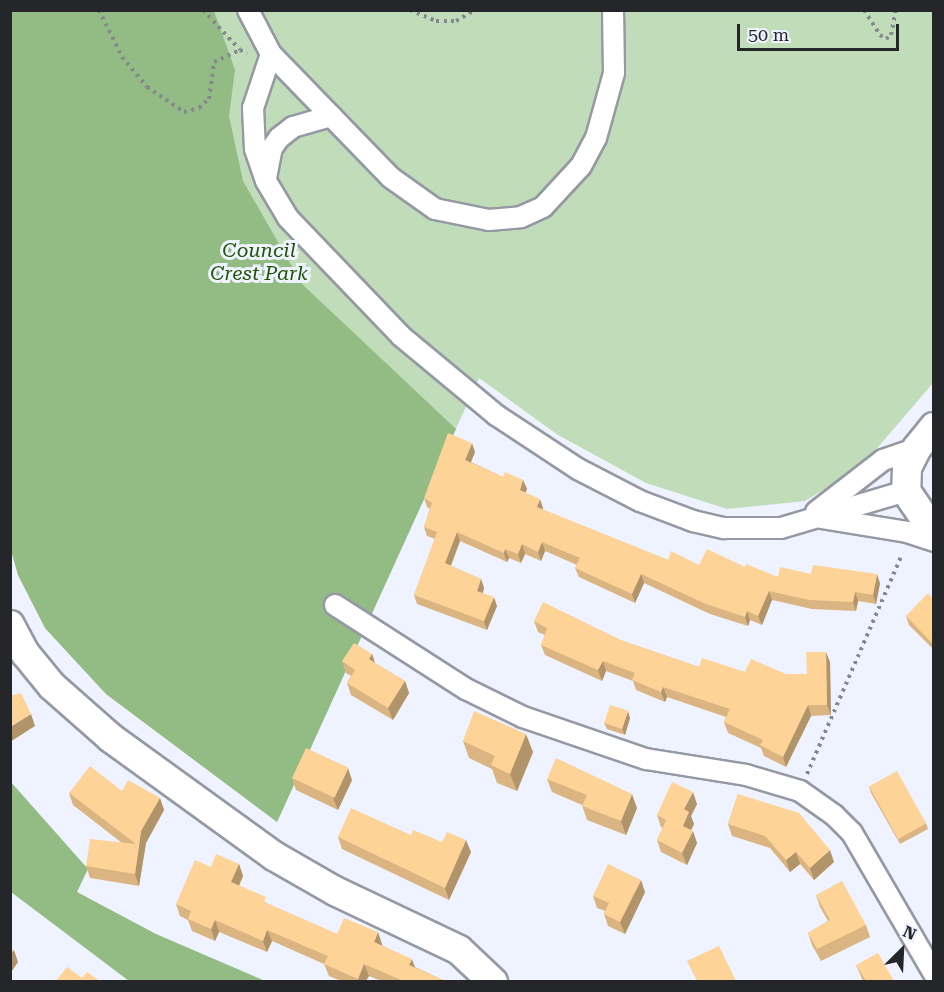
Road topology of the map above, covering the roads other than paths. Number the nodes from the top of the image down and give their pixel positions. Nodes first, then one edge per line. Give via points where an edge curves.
1 (248, 10) edge
2 (613, 10) edge
3 (271, 54) junction
4 (331, 116) junction
5 (266, 181) junction
6 (925, 437) edge
7 (906, 491) junction
8 (810, 517) junction
9 (933, 532) edge
10 (933, 541) edge
11 (335, 605) dead end
12 (10, 625) edge
13 (933, 974) edge
14 (493, 981) edge

1 - 3 street
2 - 4 street via 614,73 596,138 560,193 543,207 521,217 489,220 435,209 390,177
3 - 4 street
3 - 5 street via 253,108 255,149
4 - 5 street via 293,127 279,138 272,148
5 - 8 street via 288,218 318,253 401,336 496,415 578,469 640,501 693,521 747,530 781,528
6 - 7 street via 907,468
6 - 8 street via 883,460
7 - 8 street
7 - 9 street
8 - 10 street via 885,528
11 - 13 street via 466,689 523,717 646,759 746,775 800,791 852,833
12 - 14 street via 25,653 52,686 111,738 274,856 335,891 459,950

